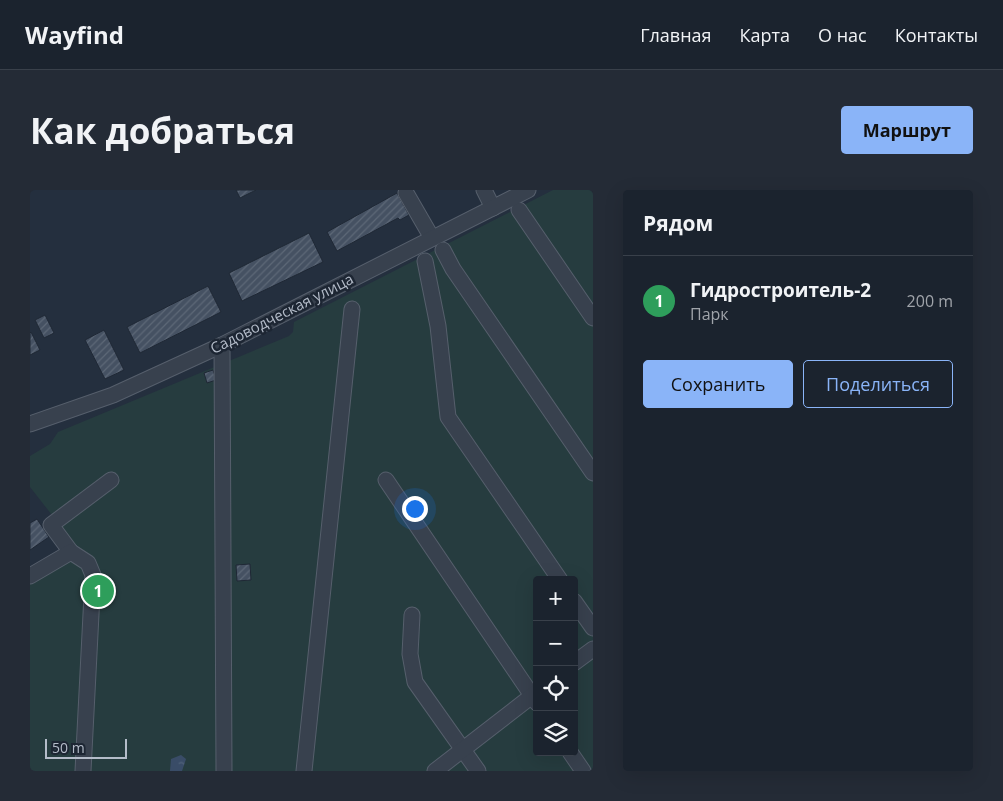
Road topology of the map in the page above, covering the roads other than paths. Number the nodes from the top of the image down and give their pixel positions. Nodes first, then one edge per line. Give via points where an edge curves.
1 (484, 190) edge
2 (528, 190) edge
3 (406, 193) dead end
4 (493, 208) junction
5 (519, 210) dead end
6 (432, 238) junction
7 (443, 250) dead end
8 (425, 261) dead end
9 (352, 309) dead end
10 (593, 318) edge
11 (222, 345) junction
12 (30, 424) edge
13 (593, 473) edge
14 (111, 480) dead end
15 (386, 480) dead end
16 (71, 552) junction
17 (30, 576) edge
18 (557, 576) edge
19 (578, 607) edge
20 (412, 615) dead end
21 (593, 628) edge
22 (593, 649) edge
23 (578, 660) edge
24 (533, 694) edge
25 (533, 698) edge
26 (464, 749) junction
27 (573, 756) edge
28 (83, 771) edge
29 (224, 771) edge
30 (304, 771) edge
31 (435, 771) edge
32 (478, 771) edge
33 (583, 771) edge

1 - 4 street
2 - 4 street, Садоводческая улица
3 - 6 street
4 - 6 street, Садоводческая улица
5 - 10 street
6 - 11 street, Садоводческая улица
7 - 13 street
8 - 18 street via 438,326 448,417
9 - 30 street
11 - 12 street, Садоводческая улица via 113,395
11 - 29 street
14 - 16 street via 51,525
15 - 24 street
16 - 17 street
16 - 28 street via 88,563 93,574
19 - 21 street
20 - 26 street via 410,654 415,682
22 - 23 street
25 - 26 street
26 - 31 street
26 - 32 street
27 - 33 street

